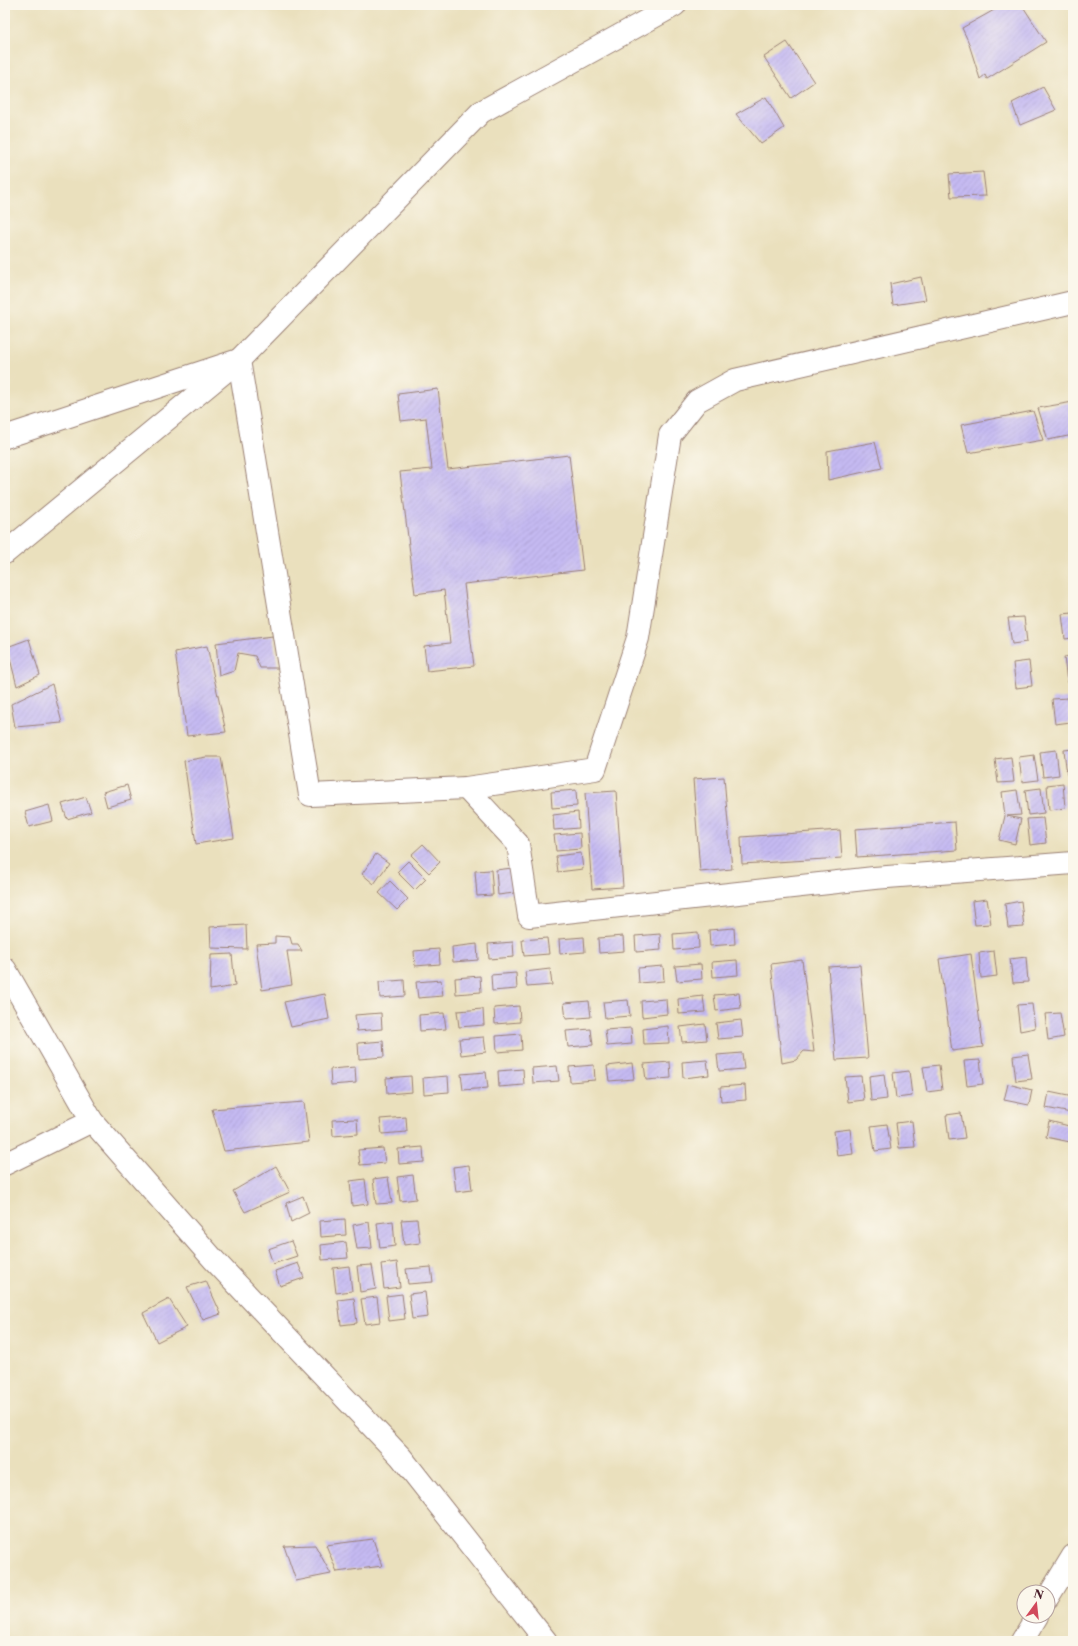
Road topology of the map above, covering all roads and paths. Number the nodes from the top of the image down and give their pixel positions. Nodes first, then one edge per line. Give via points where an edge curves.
1 (675, 5) edge
2 (1073, 302) edge
3 (239, 360) junction
4 (5, 437) edge
5 (5, 554) edge
6 (466, 788) junction
7 (1073, 863) edge
8 (5, 969) edge
9 (92, 1121) junction
10 (5, 1164) edge
11 (1073, 1556) edge
12 (1056, 1585) edge
13 (1032, 1624) edge
14 (546, 1641) edge
15 (1022, 1641) edge

1 - 3 street via 480,112
2 - 6 street via 735,380 697,401 670,435 638,638 594,769
3 - 4 street
3 - 5 street
3 - 6 street via 310,794
6 - 7 street via 518,844 529,916 874,878
8 - 9 street
9 - 10 street
9 - 14 street via 214,1260 401,1457
11 - 12 street
13 - 15 street

